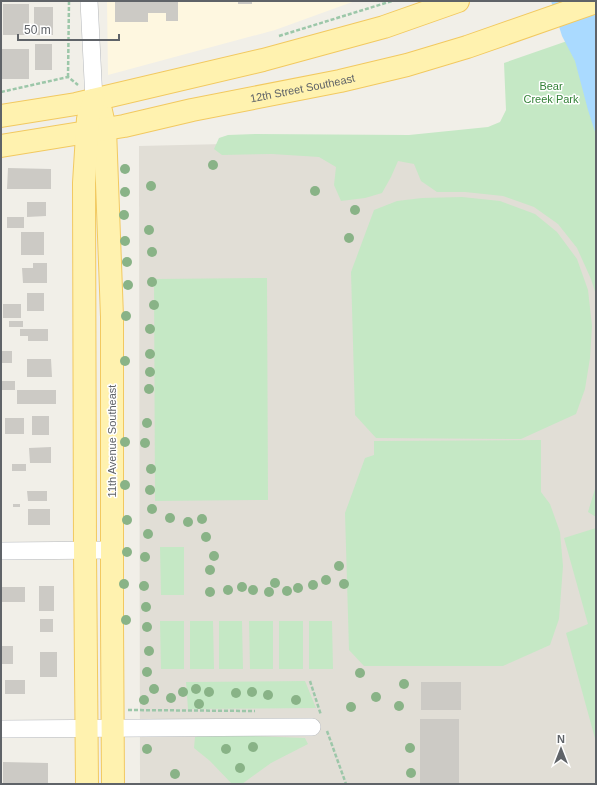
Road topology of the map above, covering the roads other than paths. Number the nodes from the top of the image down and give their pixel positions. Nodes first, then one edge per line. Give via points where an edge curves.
1 (89, 1) edge
2 (458, 1) edge
3 (596, 2) edge
4 (94, 100) junction
5 (1, 116) edge
6 (96, 130) junction
7 (1, 146) edge
8 (112, 550) junction
9 (1, 551) edge
10 (84, 551) junction
11 (318, 720) road end
12 (87, 728) junction
13 (113, 728) junction
14 (1, 729) edge
15 (87, 784) edge
16 (114, 784) edge

1 - 4 street, 11th Avenue Southeast
2 - 4 main road via 384,27 263,60
3 - 6 main road, 12th Street Southeast via 467,47 340,82
4 - 5 main road
4 - 6 main road, 11th Avenue Southeast via 88,119
6 - 7 main road, 12th Street Southeast
6 - 8 main road, 11th Avenue Southeast via 112,317
6 - 10 main road, 11th Avenue Southeast via 84,183
8 - 10 street
8 - 13 main road, 11th Avenue Southeast
9 - 10 street
10 - 12 main road, 11th Avenue Southeast
11 - 13 street
12 - 13 street
12 - 14 street
12 - 15 main road, 11th Avenue Southeast
13 - 16 main road, 11th Avenue Southeast

